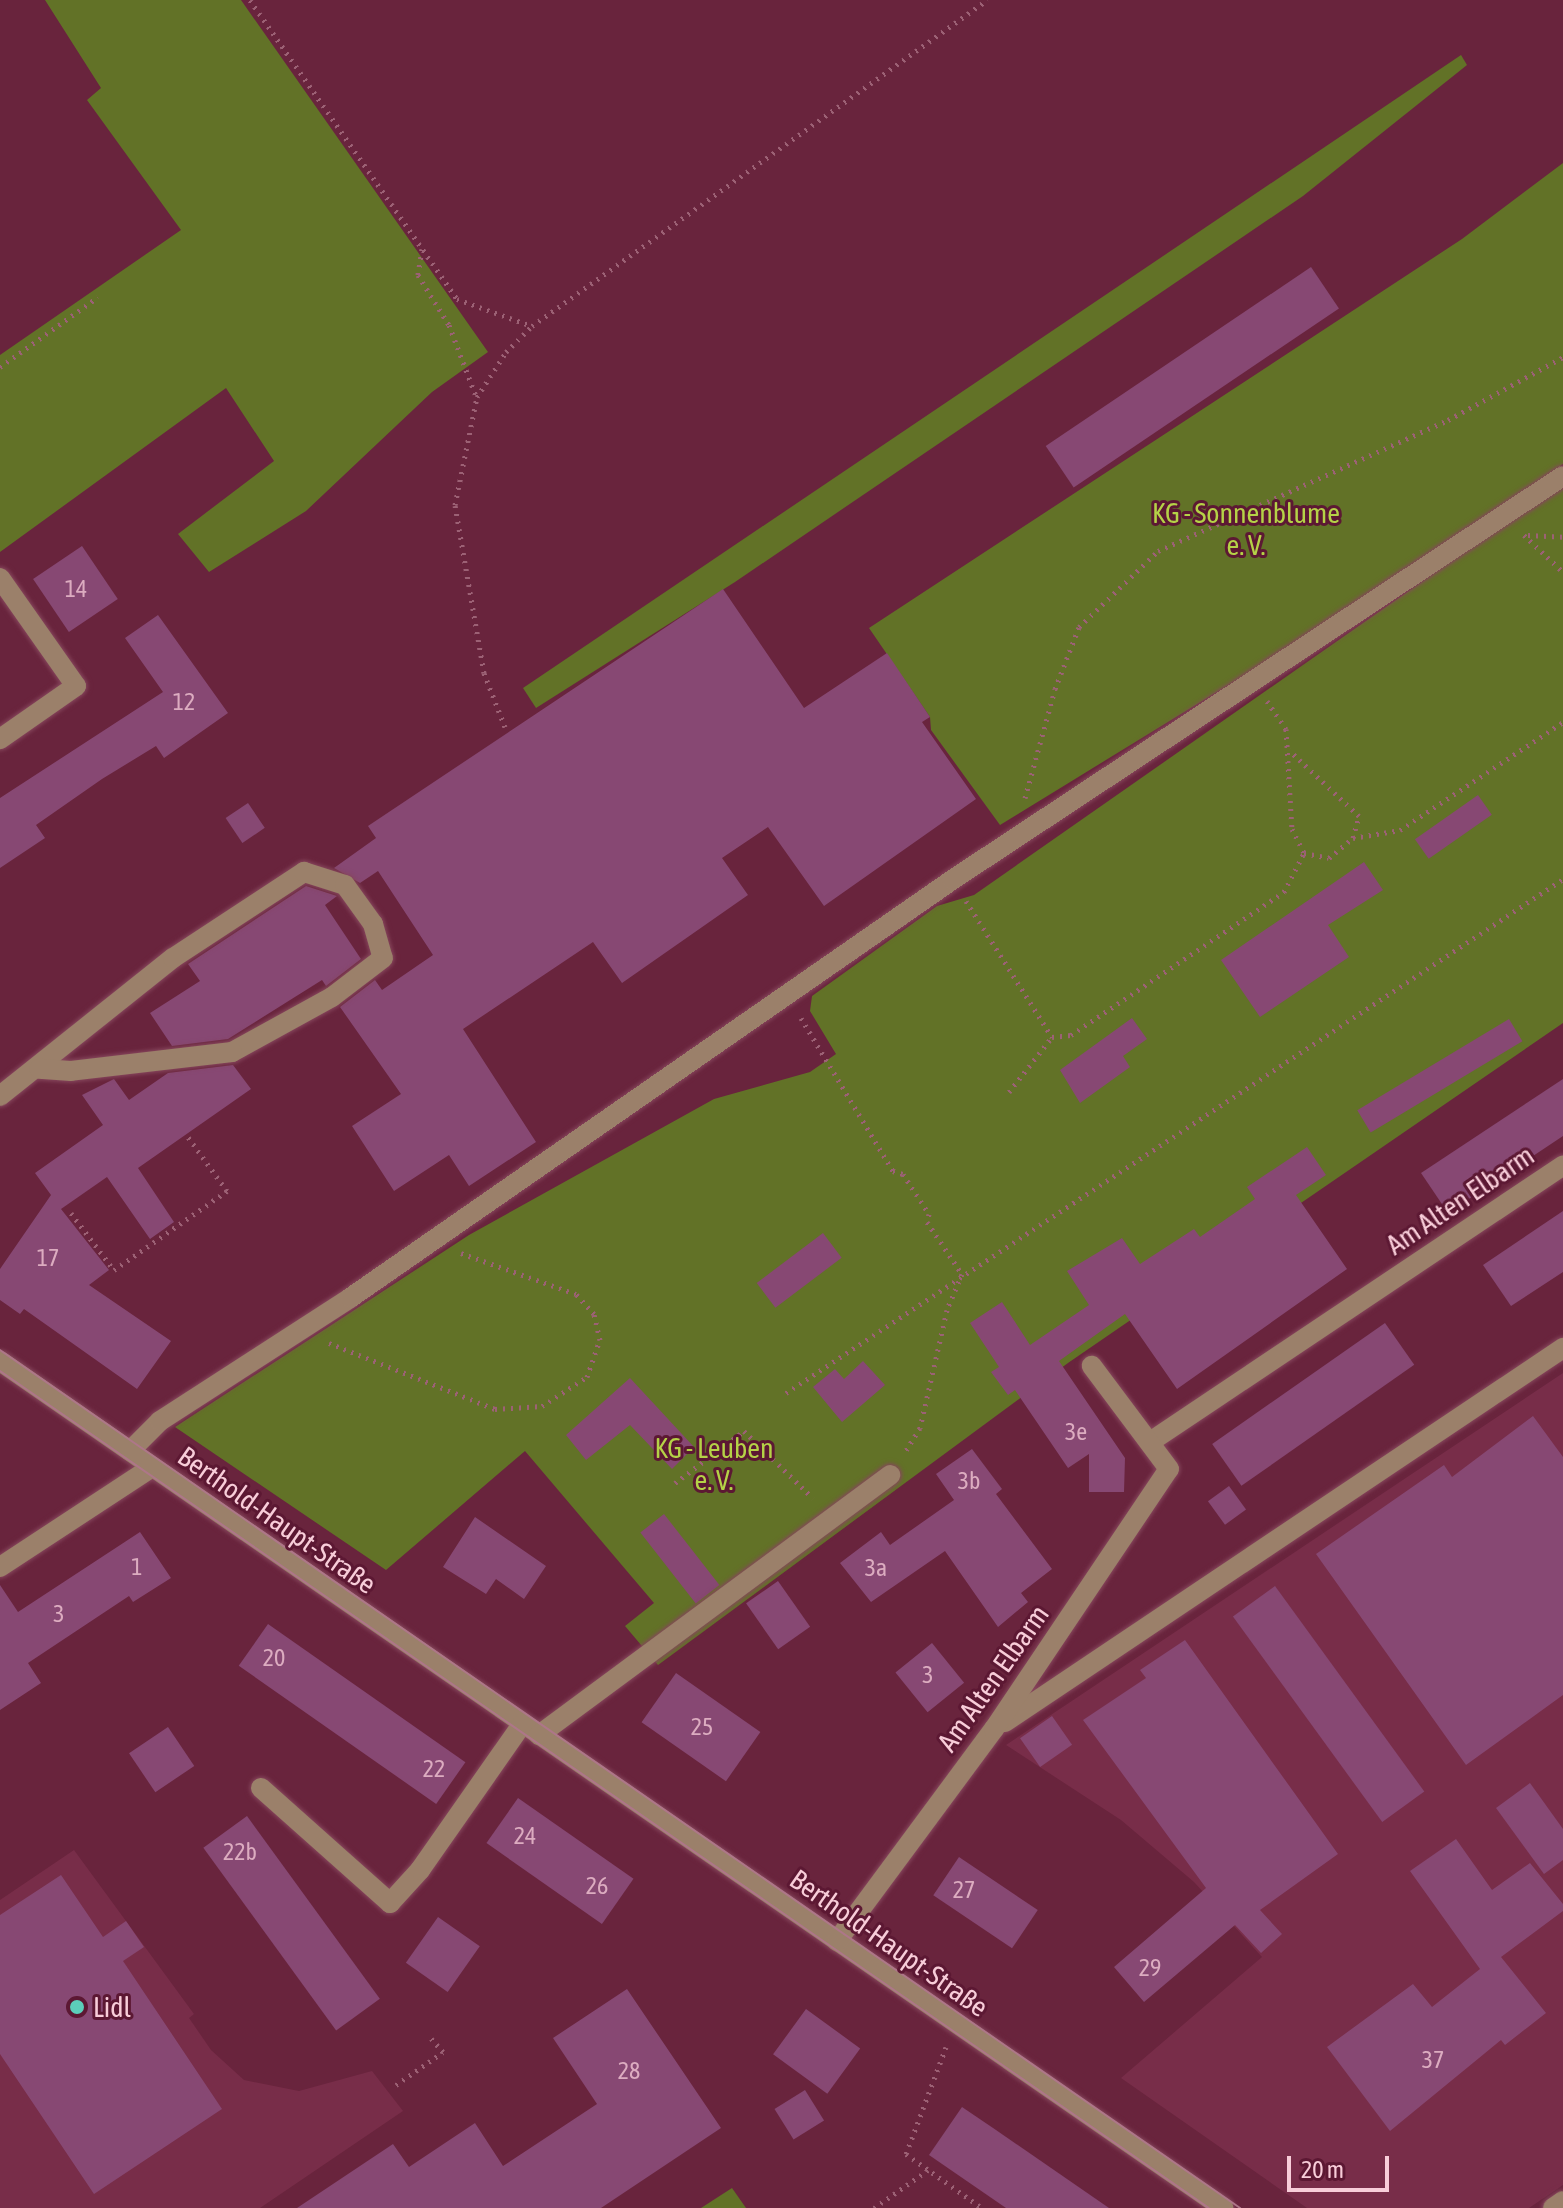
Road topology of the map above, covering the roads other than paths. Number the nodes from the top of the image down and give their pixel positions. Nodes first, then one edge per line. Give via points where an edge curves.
1 (1563, 476) edge
2 (0, 578) edge
3 (0, 739) edge
4 (39, 1069) junction
5 (0, 1096) edge
6 (1563, 1165) edge
7 (1563, 1348) edge
8 (0, 1361) edge
9 (1092, 1366) dead end
10 (1150, 1442) junction
11 (130, 1451) junction
12 (152, 1467) junction
13 (890, 1475) road end
14 (0, 1567) edge
15 (531, 1729) junction
16 (994, 1729) junction
17 (261, 1788) dead end
18 (837, 1941) junction
19 (1563, 2201) edge
20 (1223, 2208) edge
21 (1553, 2208) edge

1 - 11 street via 952,880 300,1331 160,1421
2 - 3 street via 76,686
4 - 4 street via 71,1071 232,1052 332,997 383,958 373,924 345,885 304,872 173,958
4 - 5 street
6 - 10 street, Am Alten Elbarm
7 - 16 street
8 - 11 street, Berthold-Haupt-Straße
9 - 10 street, Am Alten Elbarm
10 - 16 street, Am Alten Elbarm via 1169,1469
11 - 12 street, Berthold-Haupt-Straße
12 - 14 street
12 - 15 street, Berthold-Haupt-Straße
13 - 15 street
15 - 17 street via 390,1903
15 - 18 street, Berthold-Haupt-Straße
16 - 18 street, Am Alten Elbarm
18 - 20 street, Berthold-Haupt-Straße
19 - 21 street

